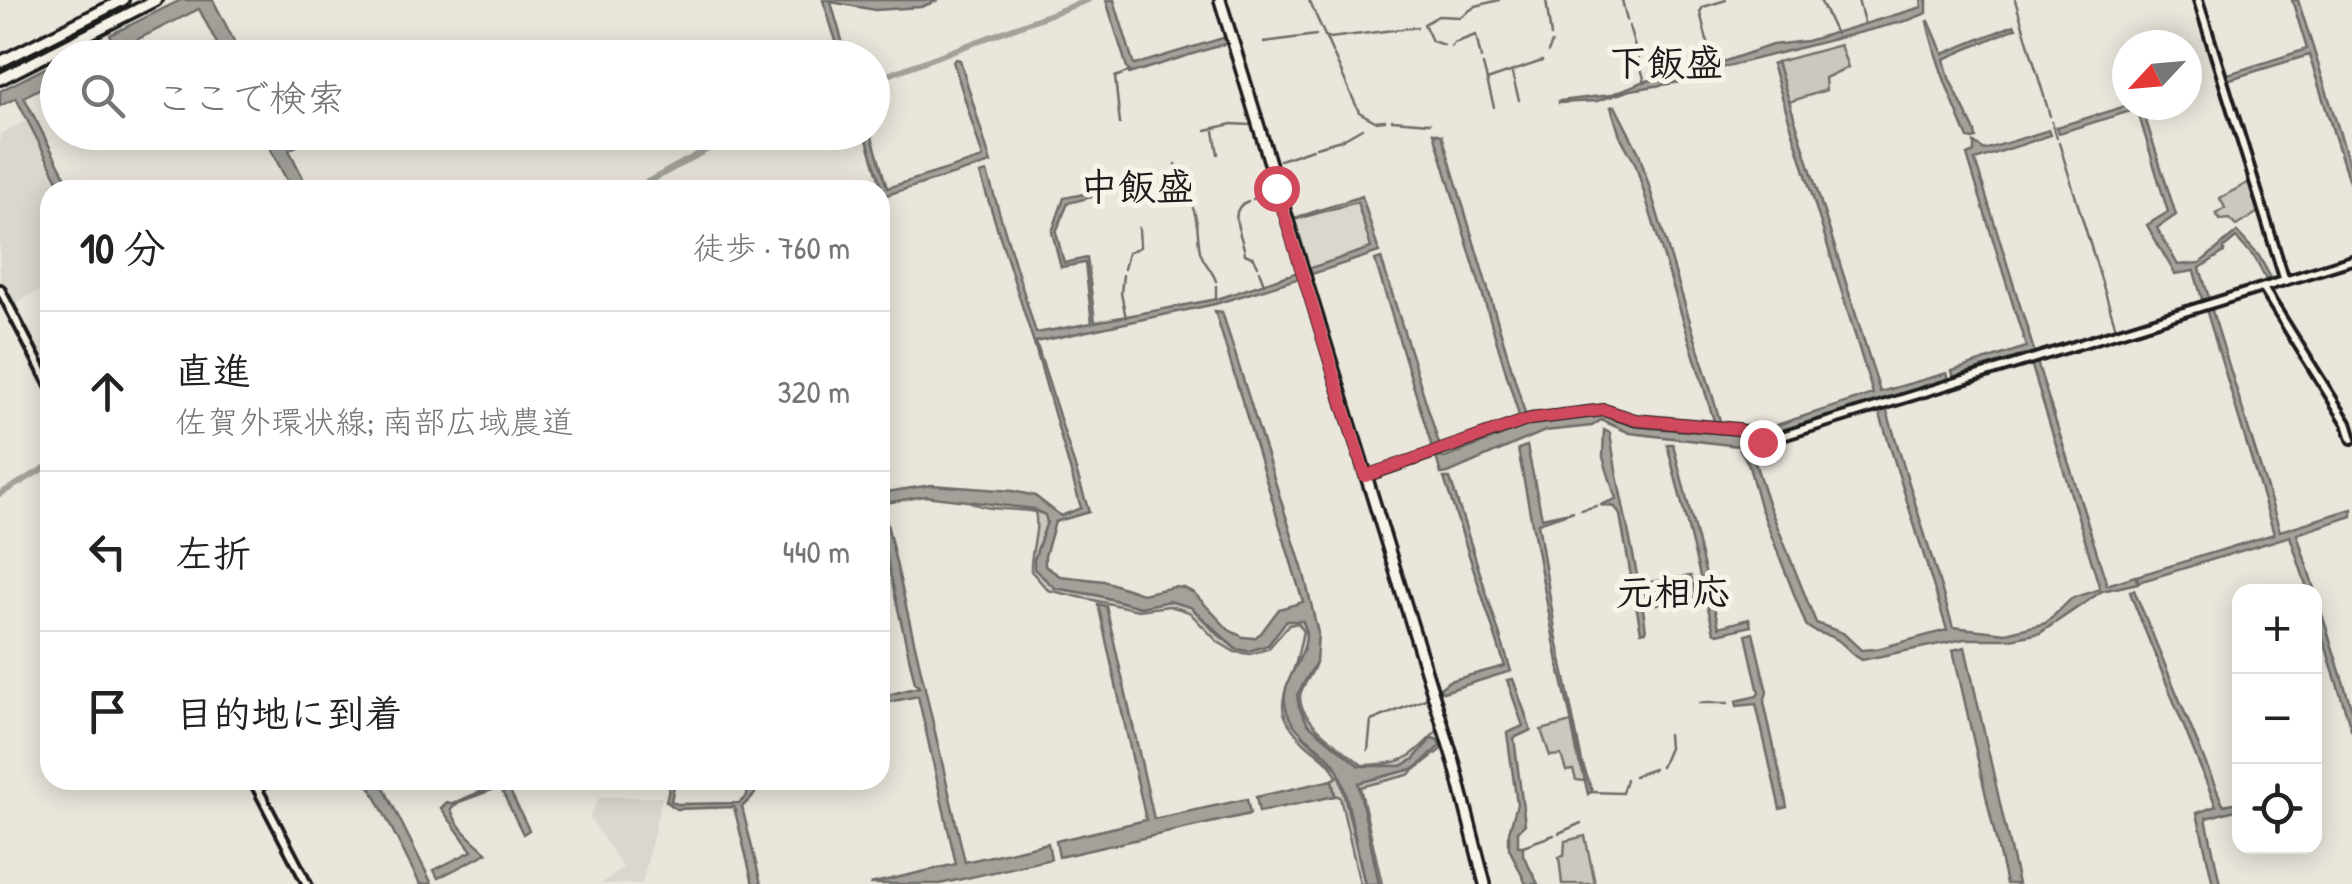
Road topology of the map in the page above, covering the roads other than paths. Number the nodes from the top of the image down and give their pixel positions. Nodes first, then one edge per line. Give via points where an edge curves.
1 (122, 0) edge
2 (156, 0) edge
3 (1220, 0) edge
4 (2198, 0) edge
5 (43, 40) edge
6 (76, 40) edge
7 (40, 42) edge
8 (40, 58) edge
9 (0, 62) edge
10 (0, 78) edge
11 (2352, 260) edge
12 (2285, 281) junction
13 (0, 288) edge
14 (2262, 288) junction
15 (40, 366) edge
16 (2352, 439) edge
17 (1365, 476) junction
18 (258, 790) edge
19 (307, 884) edge
20 (1485, 884) edge

1 - 5 main road
2 - 6 main road
3 - 17 main road
4 - 12 street
7 - 9 main road
8 - 10 main road
11 - 12 street
12 - 14 street
13 - 15 street
14 - 16 street
14 - 17 street via 1762,442 1738,429 1636,420 1604,410 1558,413
17 - 20 main road
18 - 19 street

